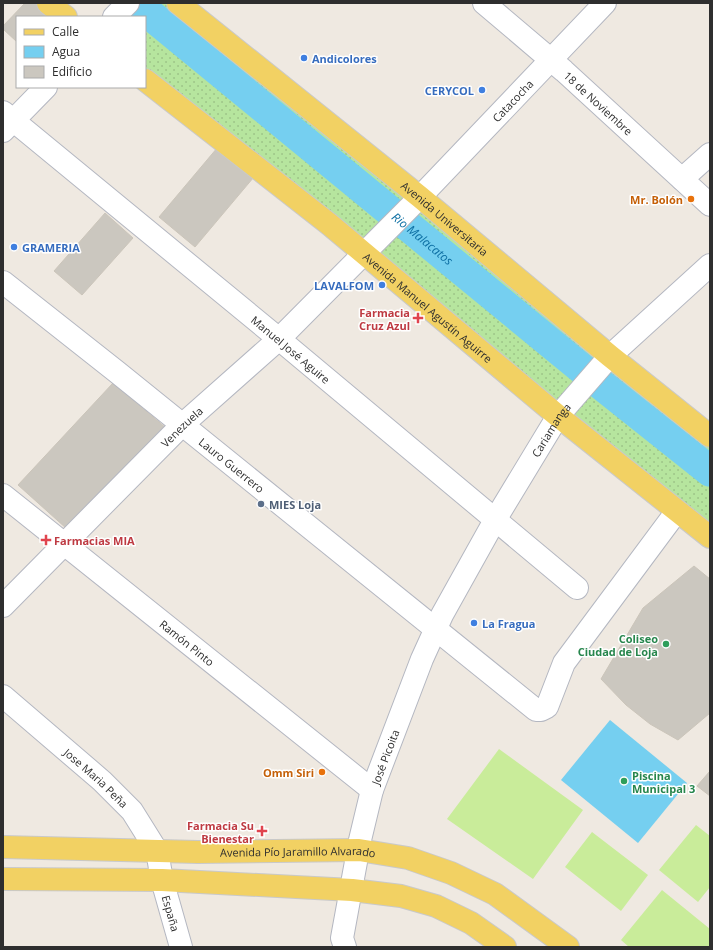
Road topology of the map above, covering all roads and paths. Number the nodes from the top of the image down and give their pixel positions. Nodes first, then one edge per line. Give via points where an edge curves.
1 (48, 3) edge
2 (128, 3) edge
3 (178, 3) edge
4 (484, 3) edge
5 (605, 3) edge
6 (65, 16) edge
7 (115, 16) edge
8 (550, 59) junction
9 (146, 81) edge
10 (45, 88) edge
11 (6, 121) edge
12 (710, 154) edge
13 (682, 179) junction
14 (414, 203) junction
15 (710, 205) edge
16 (369, 248) junction
17 (710, 265) edge
18 (3, 282) edge
19 (279, 339) junction
20 (605, 362) junction
21 (562, 411) junction
22 (182, 425) junction
23 (710, 436) edge
24 (3, 494) edge
25 (677, 511) junction
26 (495, 520) junction
27 (710, 537) edge
28 (65, 544) junction
29 (577, 588) dead end
30 (3, 606) edge
31 (436, 629) junction
32 (3, 696) edge
33 (372, 790) junction
34 (3, 847) edge
35 (358, 850) junction
36 (157, 851) junction
37 (3, 879) edge
38 (162, 880) junction
39 (352, 890) junction
40 (182, 947) edge
41 (345, 947) edge
42 (505, 947) edge
43 (568, 947) edge

1 - 6 main road
2 - 7 street
3 - 14 main road, Avenida Universitaria
4 - 8 street, 18 de Noviembre
5 - 8 street, Catacocha
8 - 13 street, 18 de Noviembre
8 - 14 street, Catacocha
9 - 16 main road, Avenida Manuel Agustín Aguirre
10 - 11 street
11 - 19 street, Manuel José Aguire
12 - 13 street
13 - 15 street, 18 de Noviembre
14 - 16 street, Catacocha
14 - 20 main road, Avenida Universitaria
16 - 19 street, Venezuela
16 - 21 main road, Avenida Manuel Agustín Aguirre
17 - 20 street, Cariamanga
18 - 22 street, Lauro Guerrero
19 - 22 street, Venezuela
19 - 26 street, Manuel José Aguire
20 - 21 street, Cariamanga
20 - 23 main road, Avenida Universitaria
21 - 25 main road, Avenida Manuel Agustín Aguirre
21 - 26 street, Cariamanga
22 - 28 street, Venezuela
22 - 31 street, Lauro Guerrero
24 - 28 street, Ramón Pinto
25 - 27 main road, Avenida Manuel Agustín Aguirre
25 - 31 street, Lauro Guerrero via 564,663 547,707 541,710 536,710 516,695
26 - 29 street, Manuel José Aguire
26 - 31 street, Cariamanga
28 - 30 street, Venezuela
28 - 33 street, Ramón Pinto
31 - 33 street, José Picoita
32 - 36 street, Jose Maria Peña via 117,795 132,811
33 - 35 street, José Picoita
34 - 36 main road, Avenida Pío Jaramillo Alvarado
35 - 36 main road, Avenida Pío Jaramillo Alvarado
35 - 39 street, José Picoita
35 - 43 main road, Avenida Pío Jaramillo Alvarado via 408,858 451,873 495,894
36 - 38 street, Jose Maria Peña
37 - 38 main road
38 - 39 main road
38 - 40 street, España
39 - 41 street, José Picoita via 342,938
39 - 42 main road via 401,896 436,906 471,923

